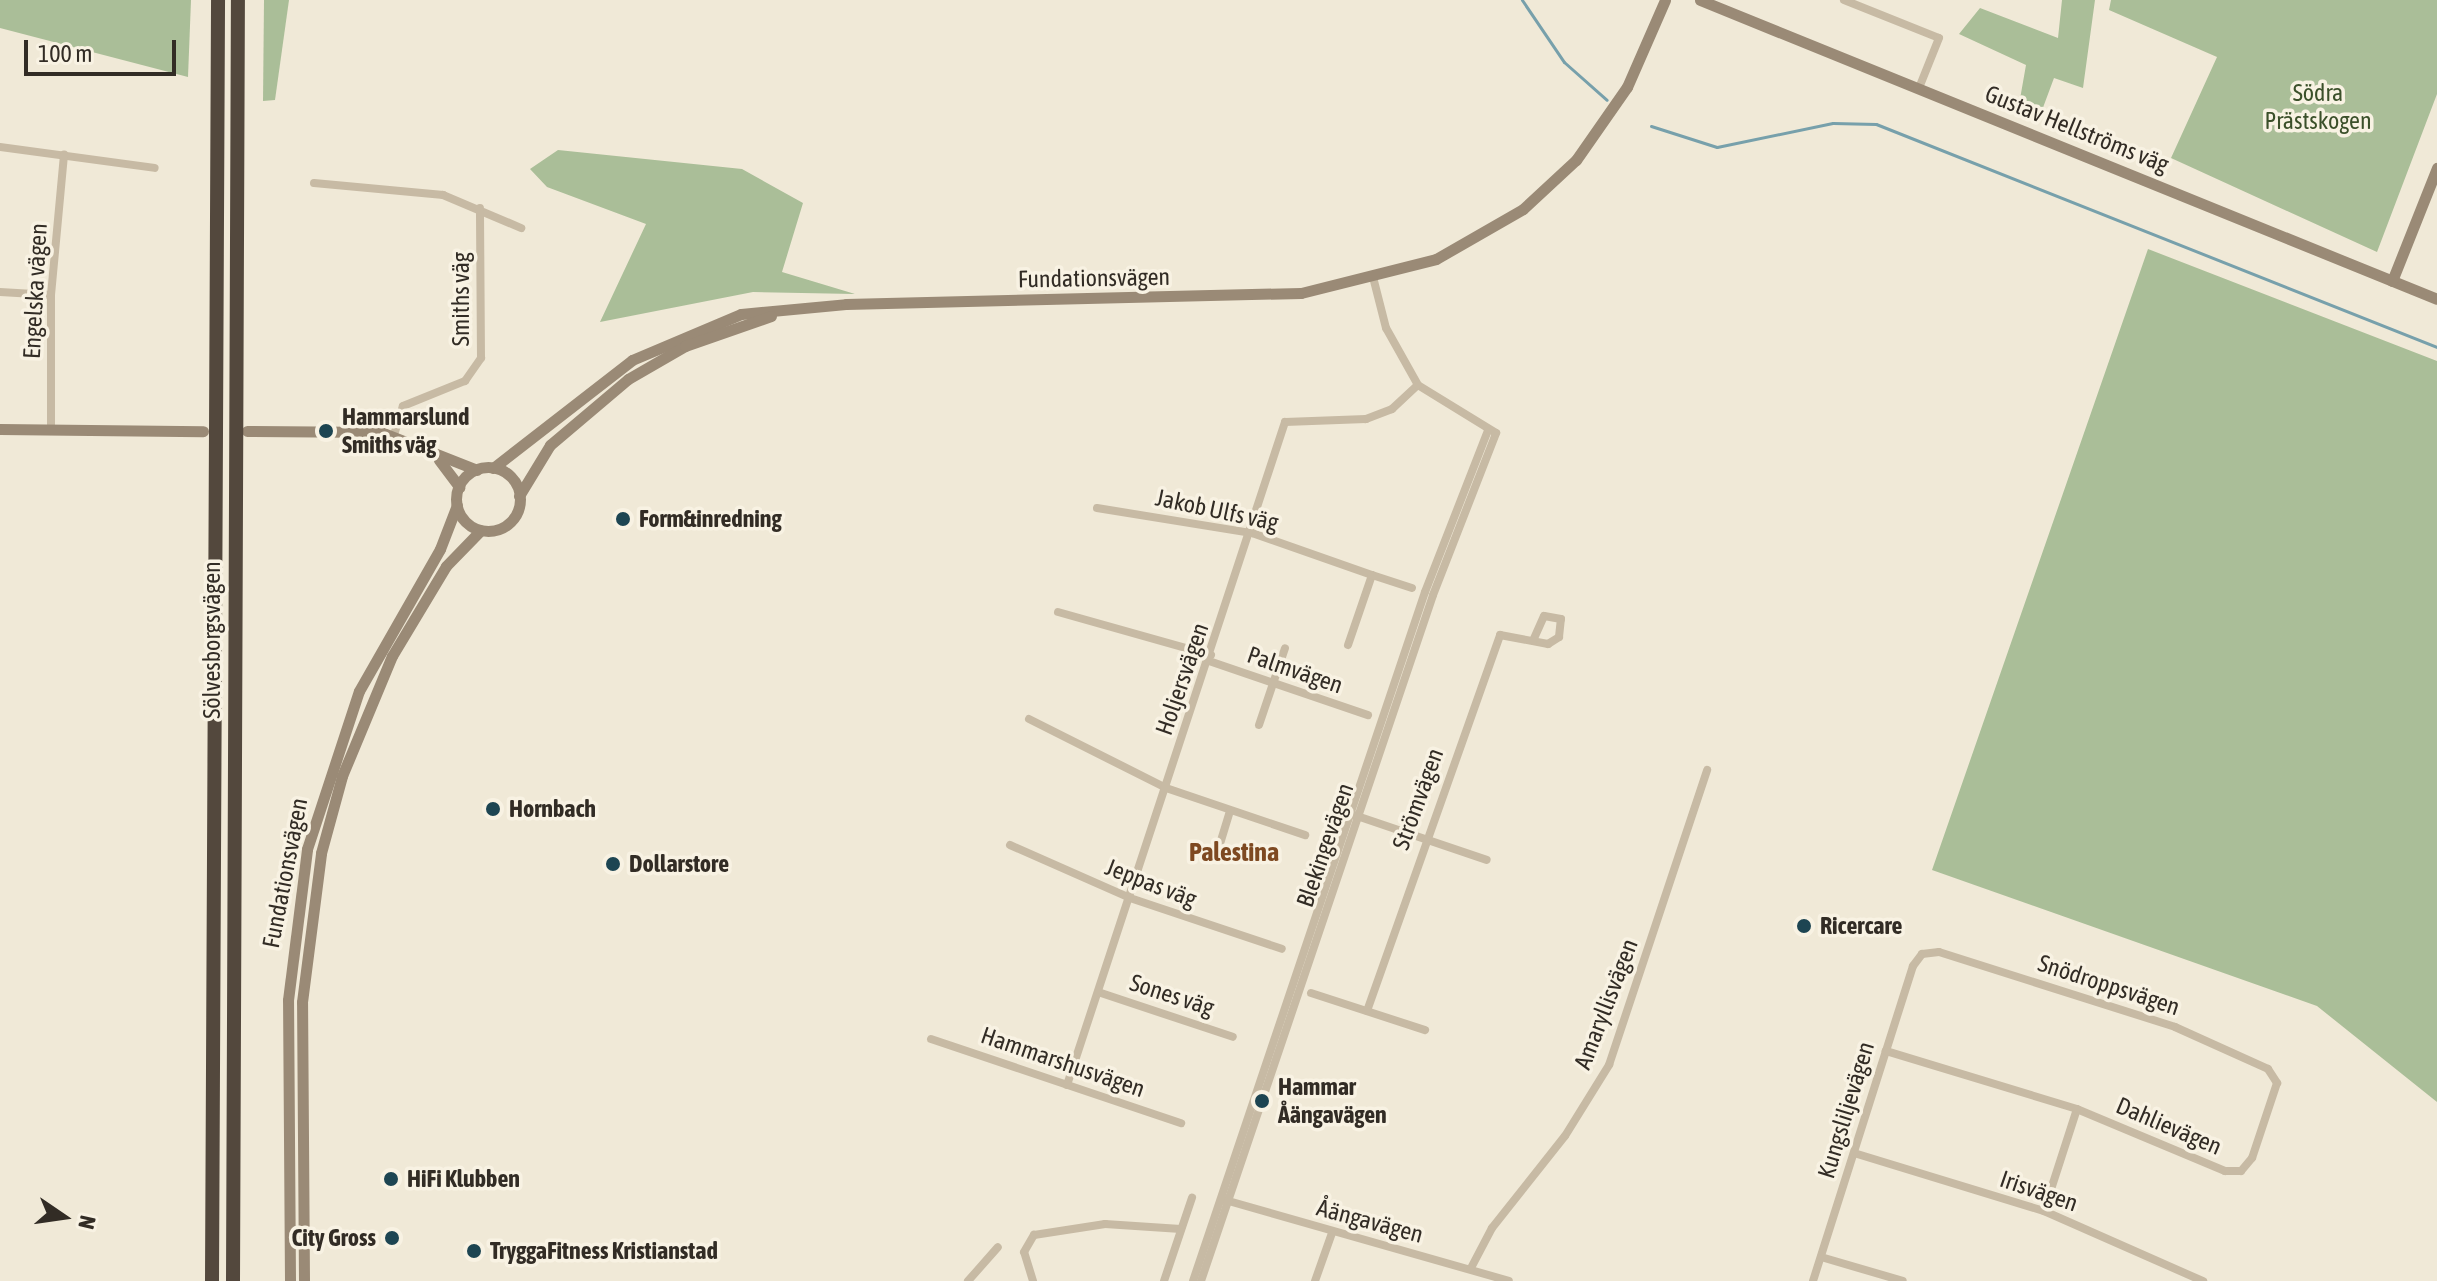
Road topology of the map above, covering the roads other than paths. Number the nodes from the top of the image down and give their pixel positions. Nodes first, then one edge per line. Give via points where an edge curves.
1 (218, 0) edge
2 (238, 0) edge
3 (1665, 0) edge
4 (1700, 0) edge
5 (1844, 0) edge
6 (1919, 88) junction
7 (0, 147) edge
8 (64, 155) junction
9 (155, 168) dead end
10 (2437, 168) edge
11 (314, 183) dead end
12 (480, 208) junction
13 (521, 228) dead end
14 (1374, 281) junction
15 (2392, 281) junction
16 (0, 292) edge
17 (51, 295) junction
18 (2437, 299) edge
19 (813, 306) junction
20 (1418, 385) junction
21 (0, 429) edge
22 (51, 430) junction
23 (203, 431) dead end
24 (247, 431) dead end
25 (394, 435) junction
26 (430, 451) junction
27 (493, 468) junction
28 (477, 470) junction
29 (459, 487) junction
30 (519, 496) junction
31 (457, 505) junction
32 (1097, 508) dead end
33 (481, 530) junction
34 (1252, 533) junction
35 (1372, 575) junction
36 (1412, 588) dead end
37 (1058, 612) dead end
38 (1533, 641) dead end
39 (1348, 645) dead end
40 (1285, 648) dead end
41 (1210, 658) junction
42 (1272, 684) junction
43 (1368, 715) dead end
44 (1029, 719) dead end
45 (1259, 725) dead end
46 (1707, 770) dead end
47 (1166, 788) junction
48 (1230, 811) junction
49 (1353, 815) junction
50 (1305, 835) dead end
51 (1424, 839) junction
52 (1010, 845) dead end
53 (1219, 847) dead end
54 (1487, 860) dead end
55 (1130, 898) junction
56 (1282, 949) dead end
57 (1922, 954) joint
58 (1098, 992) junction
59 (1311, 993) dead end
60 (1367, 1011) junction
61 (1425, 1030) dead end
62 (1233, 1037) dead end
63 (931, 1039) dead end
64 (1886, 1051) junction
65 (2276, 1076) joint
66 (1067, 1085) junction
67 (2077, 1109) junction
68 (1181, 1123) dead end
69 (1854, 1153) junction
70 (1192, 1198) dead end
71 (1224, 1200) junction
72 (2044, 1211) junction
73 (1181, 1229) junction
74 (1332, 1233) junction
75 (998, 1247) dead end
76 (1821, 1257) junction
77 (1471, 1268) junction
78 (212, 1281) edge
79 (233, 1281) edge
80 (290, 1281) edge
81 (304, 1281) edge
82 (968, 1281) edge
83 (1033, 1281) edge
84 (1164, 1281) edge
85 (1193, 1281) edge
86 (1201, 1281) edge
87 (1315, 1281) edge
88 (1509, 1281) edge
89 (1813, 1281) edge
90 (1903, 1281) edge
91 (2203, 1281) edge

1 - 78 highway, Sölvesborgsvägen
2 - 79 highway, Sölvesborgsvägen
3 - 14 main road via 1613,112 1559,177 1469,243
4 - 6 main road, Gustav Hellströms väg
5 - 6 street via 1939,38
6 - 15 main road, Gustav Hellströms väg
7 - 8 street
8 - 9 street
8 - 17 street, Engelska vägen
10 - 15 main road
11 - 12 street via 443,195
12 - 13 street
12 - 25 street, Smiths väg via 478,366 465,381 403,406
14 - 19 main road, Fundationsvägen via 1277,295
14 - 20 street, Blekingevägen via 1386,328
15 - 18 main road, Gustav Hellströms väg
16 - 17 street
17 - 22 street, Engelska vägen
19 - 27 main road, Fundationsvägen via 741,314 658,347 586,393
19 - 30 main road, Fundationsvägen via 710,335 649,365 562,432
20 - 34 street, Holjersvägen via 1392,409 1366,419 1285,422
20 - 49 street, Blekingevägen via 1492,431
21 - 22 main road
22 - 23 main road
24 - 25 main road
25 - 26 main road
26 - 28 main road
26 - 29 main road
27 - 28 main road
27 - 30 main road via 509,475
28 - 29 main road
29 - 31 main road
30 - 33 main road via 509,523
31 - 33 main road
31 - 80 main road, Fundationsvägen via 440,549 359,691 307,849 288,1000
32 - 34 street, Jakob Ulfs väg
33 - 81 main road, Fundationsvägen via 446,566 392,656 342,776 321,853 302,1002
34 - 35 street, Jakob Ulfs väg
34 - 41 street, Holjersvägen
35 - 36 street, Jakob Ulfs väg
35 - 39 street
37 - 41 street, Palmvägen
38 - 51 street, Strömvägen via 1500,635
40 - 42 street
41 - 42 street, Palmvägen
41 - 47 street, Holjersvägen
42 - 43 street, Palmvägen
42 - 45 street
44 - 47 street
46 - 77 street, Amaryllisvägen via 1609,1065 1565,1136 1492,1228
47 - 48 street
47 - 55 street, Holjersvägen
48 - 50 street
48 - 53 street
49 - 51 street
49 - 71 street, Blekingevägen
51 - 54 street
51 - 60 street, Strömvägen
52 - 55 street, Jeppas väg
55 - 56 street, Jeppas väg
55 - 58 street, Holjersvägen
57 - 64 street, Kungsliljevägen
57 - 65 street, Snödroppsvägen via 1939,952 2117,1006
58 - 62 street, Sones väg
58 - 66 street, Holjersvägen
59 - 60 street
60 - 61 street
63 - 66 street, Hammarshusvägen
64 - 67 street, Dahlievägen
64 - 69 street, Kungsliljevägen
65 - 67 street, Dahlievägen via 2252,1158 2241,1171
66 - 68 street, Hammarshusvägen
67 - 72 street, Dahlievägen
69 - 72 street, Irisvägen
69 - 76 street, Kungsliljevägen
70 - 73 street
71 - 74 street, Åängavägen
71 - 85 street, Blekingevägen
71 - 86 street, Blekingevägen
72 - 91 street, Irisvägen
73 - 83 street via 1105,1224 1034,1235 1024,1252
73 - 84 street
74 - 77 street, Åängavägen
74 - 87 street
75 - 82 street
76 - 89 street, Kungsliljevägen
76 - 90 street
77 - 88 street, Åängavägen

